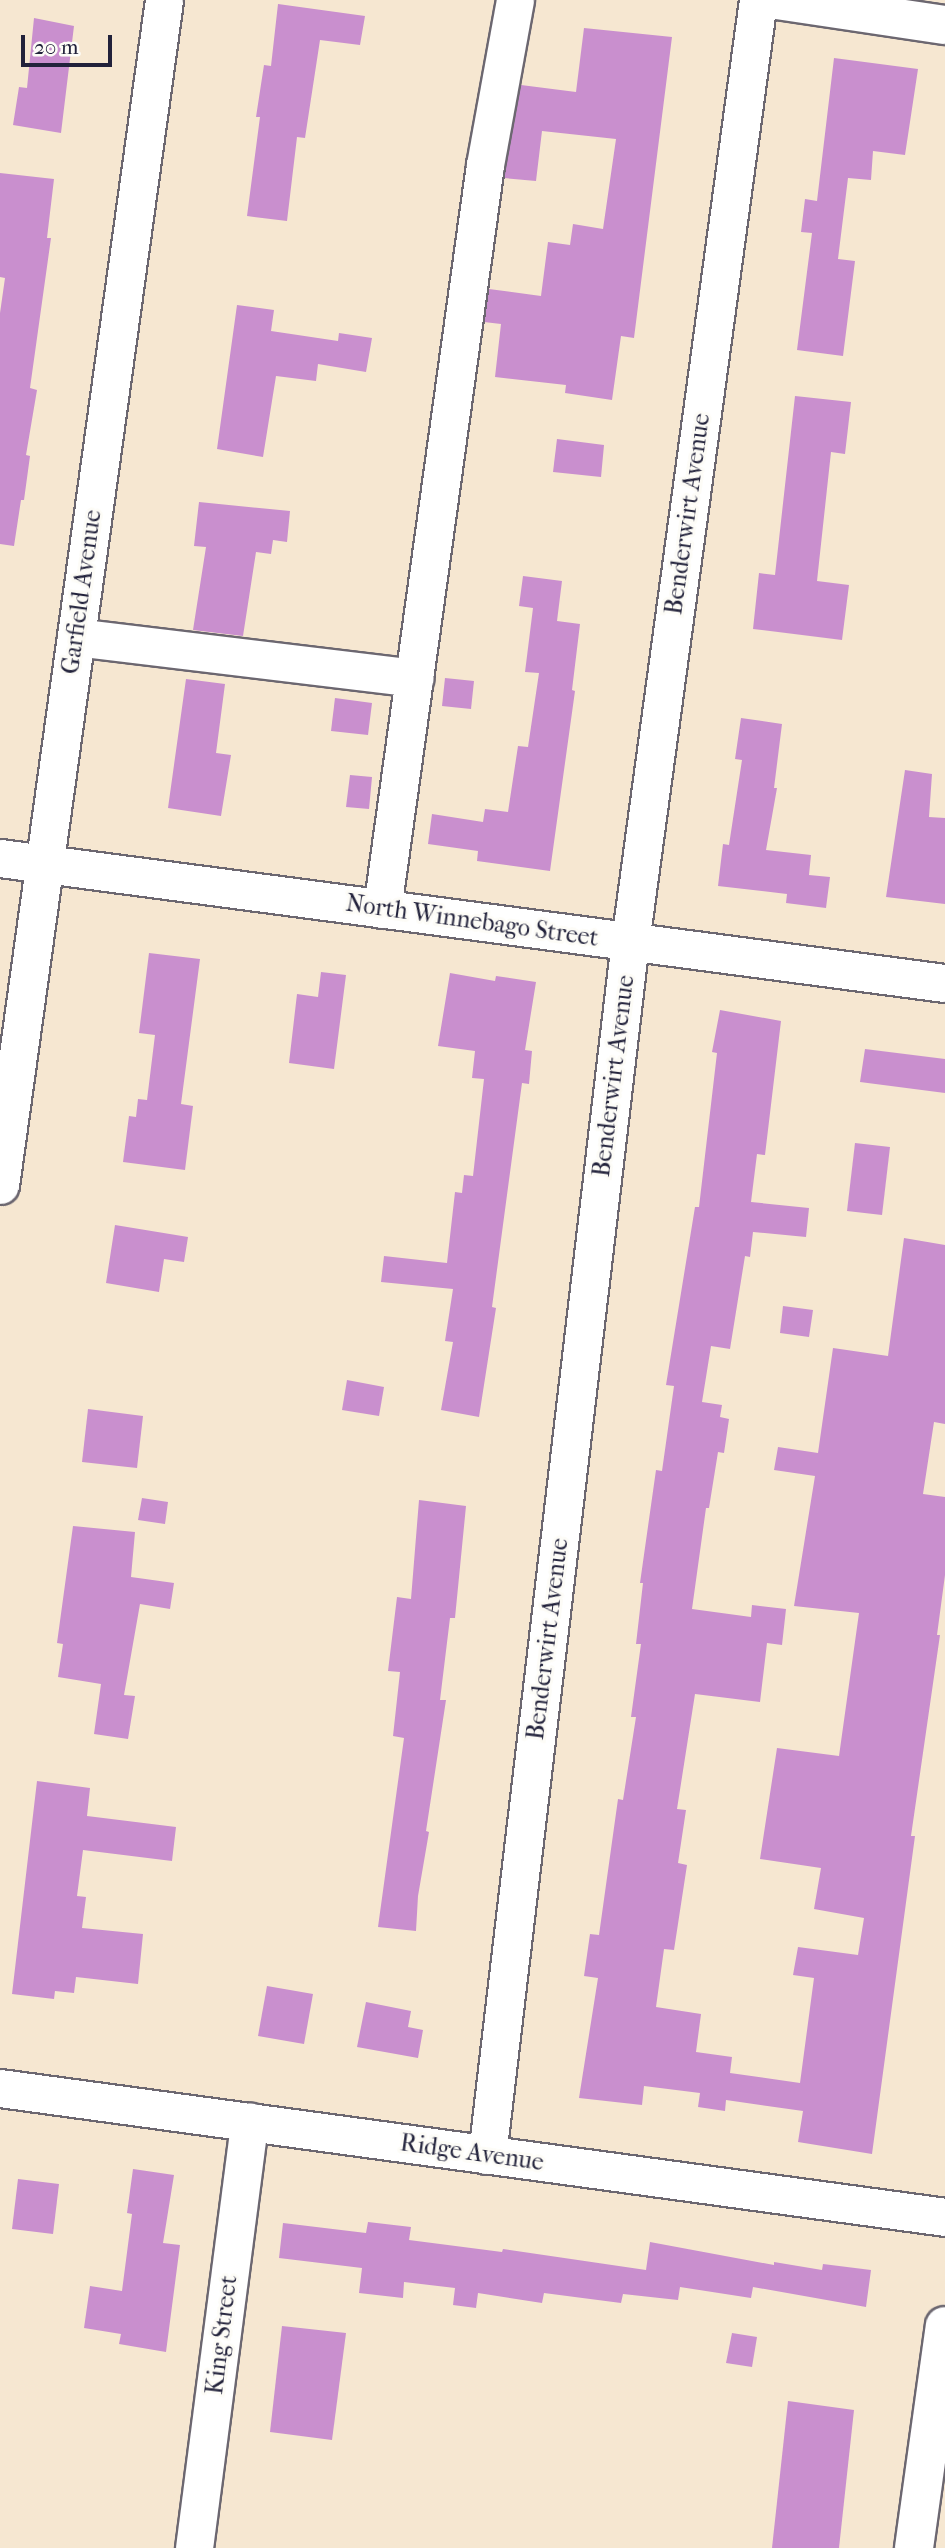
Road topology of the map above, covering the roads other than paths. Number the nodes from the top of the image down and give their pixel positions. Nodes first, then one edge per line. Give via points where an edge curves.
1 (164, 0) edge
2 (516, 0) edge
3 (758, 0) edge
4 (776, 0) edge
5 (945, 25) edge
6 (76, 637) junction
7 (415, 678) junction
8 (0, 858) edge
9 (45, 864) junction
10 (382, 909) junction
11 (630, 942) junction
12 (945, 983) edge
13 (0, 1185) edge
14 (0, 2088) edge
15 (249, 2122) junction
16 (488, 2155) junction
17 (945, 2217) edge
18 (945, 2326) edge
19 (194, 2548) edge
20 (914, 2548) edge

1 - 6 street, Garfield Avenue
2 - 7 street via 485,165
3 - 11 street, Benderwirt Avenue
4 - 5 main road
6 - 7 street
6 - 9 street, Garfield Avenue
7 - 10 street
8 - 9 street, North Winnebago Street
9 - 10 street, North Winnebago Street
9 - 13 street, Garfield Avenue
10 - 11 street, North Winnebago Street
11 - 12 street, North Winnebago Street
11 - 16 street, Benderwirt Avenue
14 - 15 street, Ridge Avenue
15 - 16 street, Ridge Avenue
15 - 19 street, King Street
16 - 17 street, Ridge Avenue
18 - 20 main road

